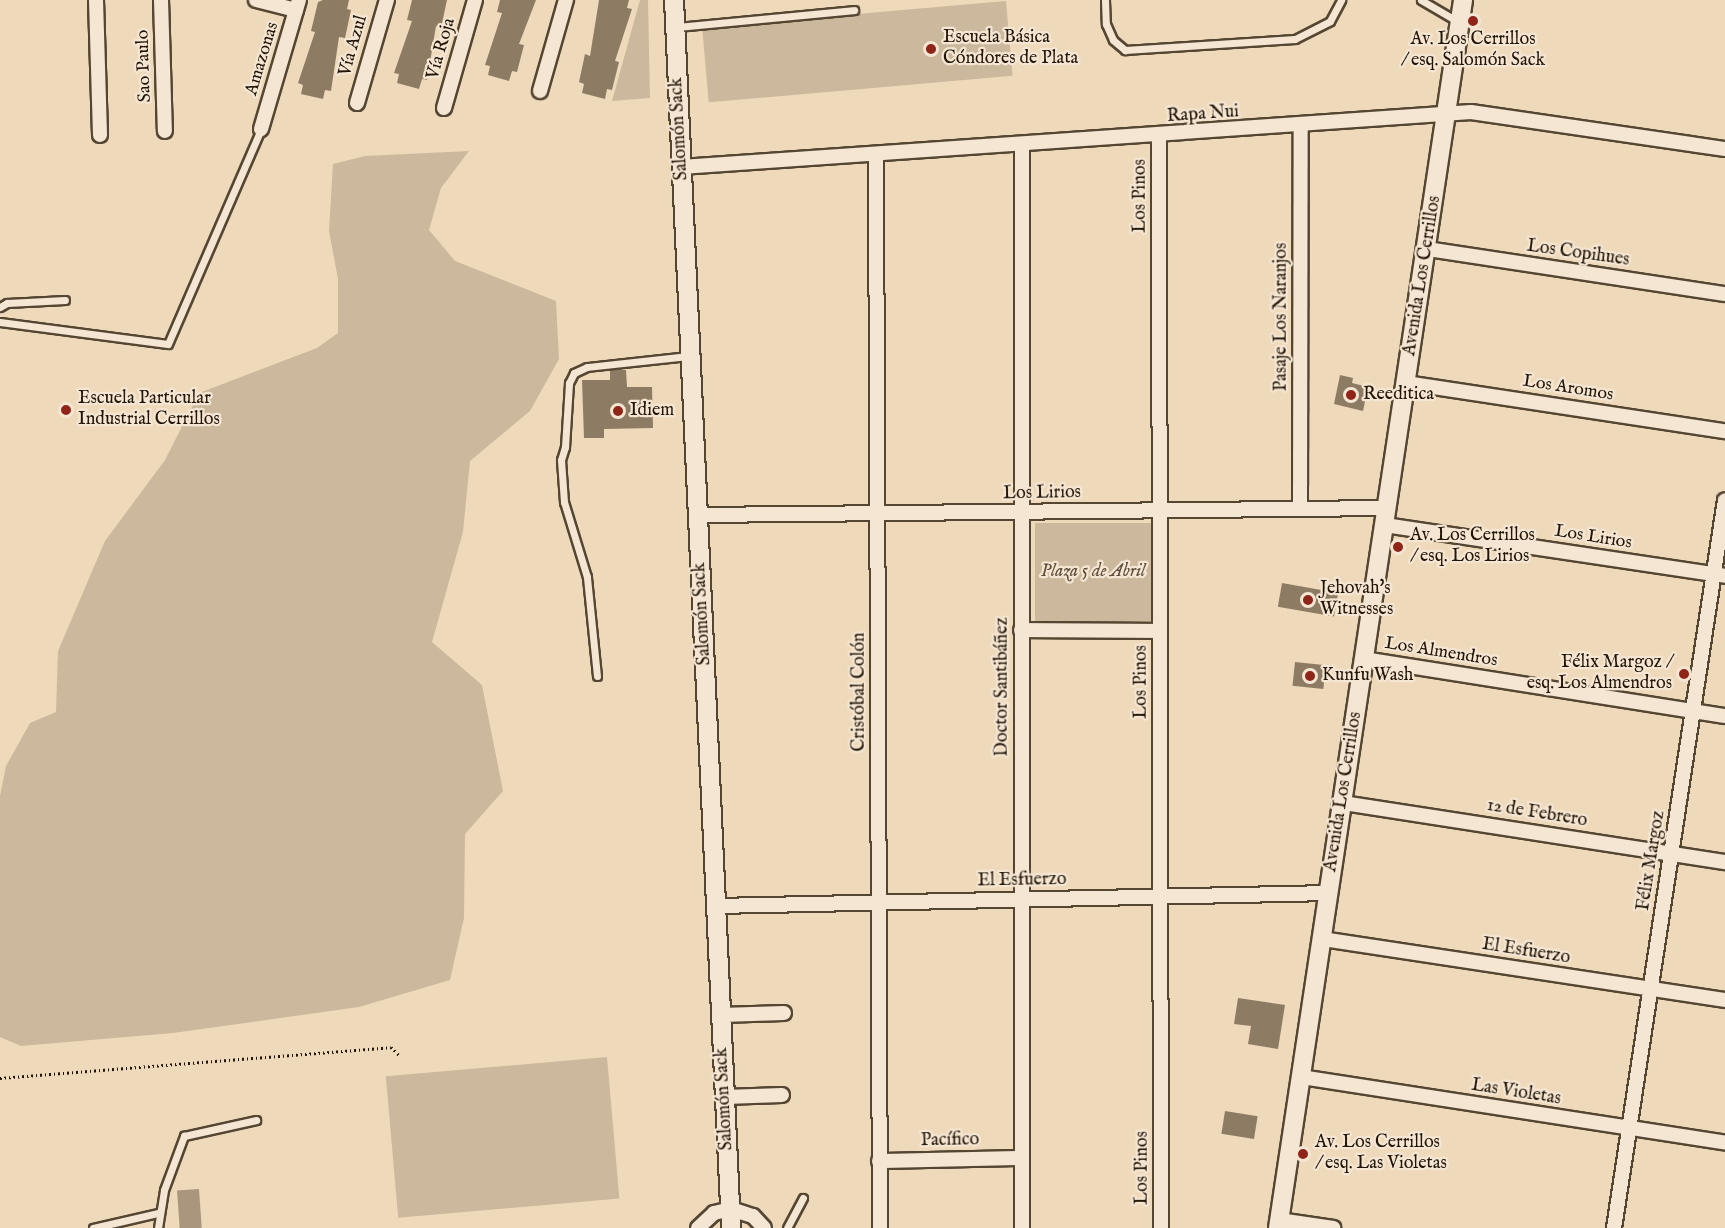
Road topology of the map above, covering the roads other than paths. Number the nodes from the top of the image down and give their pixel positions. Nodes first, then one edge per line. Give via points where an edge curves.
1 (96, 0) edge
2 (161, 0) edge
3 (256, 0) edge
4 (387, 0) edge
5 (475, 0) edge
6 (566, 0) edge
7 (674, 0) edge
8 (1105, 0) edge
9 (1341, 0) edge
10 (1421, 0) edge
11 (1463, 0) edge
12 (297, 5) edge
13 (854, 10) dead end
14 (1461, 25) junction
15 (675, 28) junction
16 (540, 91) dead end
17 (357, 103) dead end
18 (444, 108) dead end
19 (1447, 114) junction
20 (1301, 126) junction
21 (261, 129) joint
22 (165, 131) dead end
23 (100, 135) dead end
24 (1159, 136) junction
25 (1022, 146) junction
26 (1725, 149) edge
27 (876, 156) junction
28 (681, 167) junction
29 (1426, 249) junction
30 (1725, 294) edge
31 (65, 300) dead end
32 (0, 307) edge
33 (0, 322) edge
34 (690, 356) junction
35 (1406, 383) junction
36 (1725, 431) edge
37 (1725, 500) edge
38 (1300, 509) junction
39 (1159, 510) junction
40 (1021, 512) junction
41 (878, 513) junction
42 (698, 515) junction
43 (1386, 516) junction
44 (1719, 575) edge
45 (1021, 630) junction
46 (1160, 631) junction
47 (1364, 659) junction
48 (597, 676) dead end
49 (1693, 711) junction
50 (1725, 716) edge
51 (1342, 803) junction
52 (1671, 854) junction
53 (1725, 862) edge
54 (1329, 893) junction
55 (1160, 896) junction
56 (1021, 899) junction
57 (878, 903) junction
58 (716, 906) junction
59 (1322, 939) junction
60 (1650, 989) junction
61 (1725, 1000) edge
62 (784, 1013) dead end
63 (721, 1015) junction
64 (1301, 1077) junction
65 (782, 1095) dead end
66 (725, 1097) junction
67 (256, 1120) dead end
68 (1629, 1129) junction
69 (1725, 1143) edge
70 (1022, 1158) junction
71 (879, 1161) junction
72 (803, 1198) dead end
73 (731, 1209) junction
74 (158, 1213) junction
75 (1279, 1224) edge
76 (93, 1228) edge
77 (158, 1228) edge
78 (698, 1228) edge
79 (731, 1228) edge
80 (764, 1228) edge
81 (787, 1228) edge
82 (880, 1228) edge
83 (1022, 1228) edge
84 (1161, 1228) edge
85 (1333, 1228) edge
86 (1614, 1228) edge

1 - 23 street
2 - 22 street, Sao Paulo
3 - 12 street
4 - 17 street, Vía Azul
5 - 18 street, Vía Roja
6 - 16 street
7 - 15 street, Salomón Sack
8 - 9 lane via 1106,24 1113,40 1125,50 1295,39 1330,21
10 - 14 lane
11 - 14 street, Avenida Los Cerrillos
12 - 21 street, Amazonas
13 - 15 lane
14 - 19 street, Avenida Los Cerrillos
15 - 28 street, Salomón Sack
19 - 20 street, Rapa Nui
19 - 26 street, Rapa Nui via 1479,113
19 - 29 street, Avenida Los Cerrillos
20 - 24 street, Rapa Nui
20 - 38 street, Pasaje Los Naranjos
21 - 33 lane via 168,344
24 - 25 street, Rapa Nui
24 - 39 street, Los Pinos
25 - 27 street, Rapa Nui
25 - 40 street, Doctor Santibáñez
27 - 28 street, Rapa Nui
27 - 41 street, Cristóbal Colón
28 - 34 street, Salomón Sack
29 - 30 street, Los Copihues
29 - 35 street, Avenida Los Cerrillos
31 - 32 lane
34 - 42 street, Salomón Sack
34 - 48 lane via 587,367 574,373 569,383 561,460 564,502 587,577
35 - 36 street, Los Aromos
35 - 43 street, Avenida Los Cerrillos
37 - 44 street, Félix Margoz
38 - 39 street, Los Lirios
38 - 43 street, Los Lirios
39 - 40 street, Los Lirios
39 - 46 street, Los Pinos
40 - 41 street, Los Lirios
40 - 45 street, Doctor Santibáñez
41 - 42 street, Los Lirios
41 - 57 street, Cristóbal Colón
42 - 58 street, Salomón Sack
43 - 44 street, Los Lirios
43 - 47 street, Avenida Los Cerrillos
44 - 49 street, Félix Margoz
45 - 46 street
45 - 56 street, Doctor Santibáñez
46 - 55 street, Los Pinos
47 - 49 street, Los Almendros
47 - 51 street, Avenida Los Cerrillos
49 - 50 street, Los Almendros
49 - 52 street, Félix Margoz
51 - 52 street, 12 de Febrero
51 - 54 street, Avenida Los Cerrillos
52 - 53 street, 12 de Febrero
52 - 60 street, Félix Margoz
54 - 55 street, El Esfuerzo
54 - 59 street, Avenida Los Cerrillos
55 - 56 street, El Esfuerzo
55 - 84 street, Los Pinos
56 - 57 street, El Esfuerzo
56 - 70 street, Doctor Santibáñez
57 - 58 street, El Esfuerzo
57 - 71 street, Cristóbal Colón
58 - 63 street, Salomón Sack
59 - 60 street, El Esfuerzo
59 - 64 street, Avenida Los Cerrillos
60 - 61 street, El Esfuerzo
60 - 68 street, Félix Margoz
62 - 63 street
63 - 66 street, Salomón Sack
64 - 68 street, Las Violetas
64 - 75 street, Avenida Los Cerrillos
65 - 66 street
66 - 73 street, Salomón Sack
67 - 74 lane via 184,1136
68 - 69 street, Las Violetas
68 - 86 street, Félix Margoz
70 - 71 street, Pacífico
70 - 83 street, Doctor Santibáñez
71 - 82 street, Cristóbal Colón
72 - 81 lane
73 - 78 street via 714,1212
73 - 79 street, Salomón Sack
73 - 80 street via 753,1216
74 - 76 lane
74 - 77 lane
75 - 85 street

